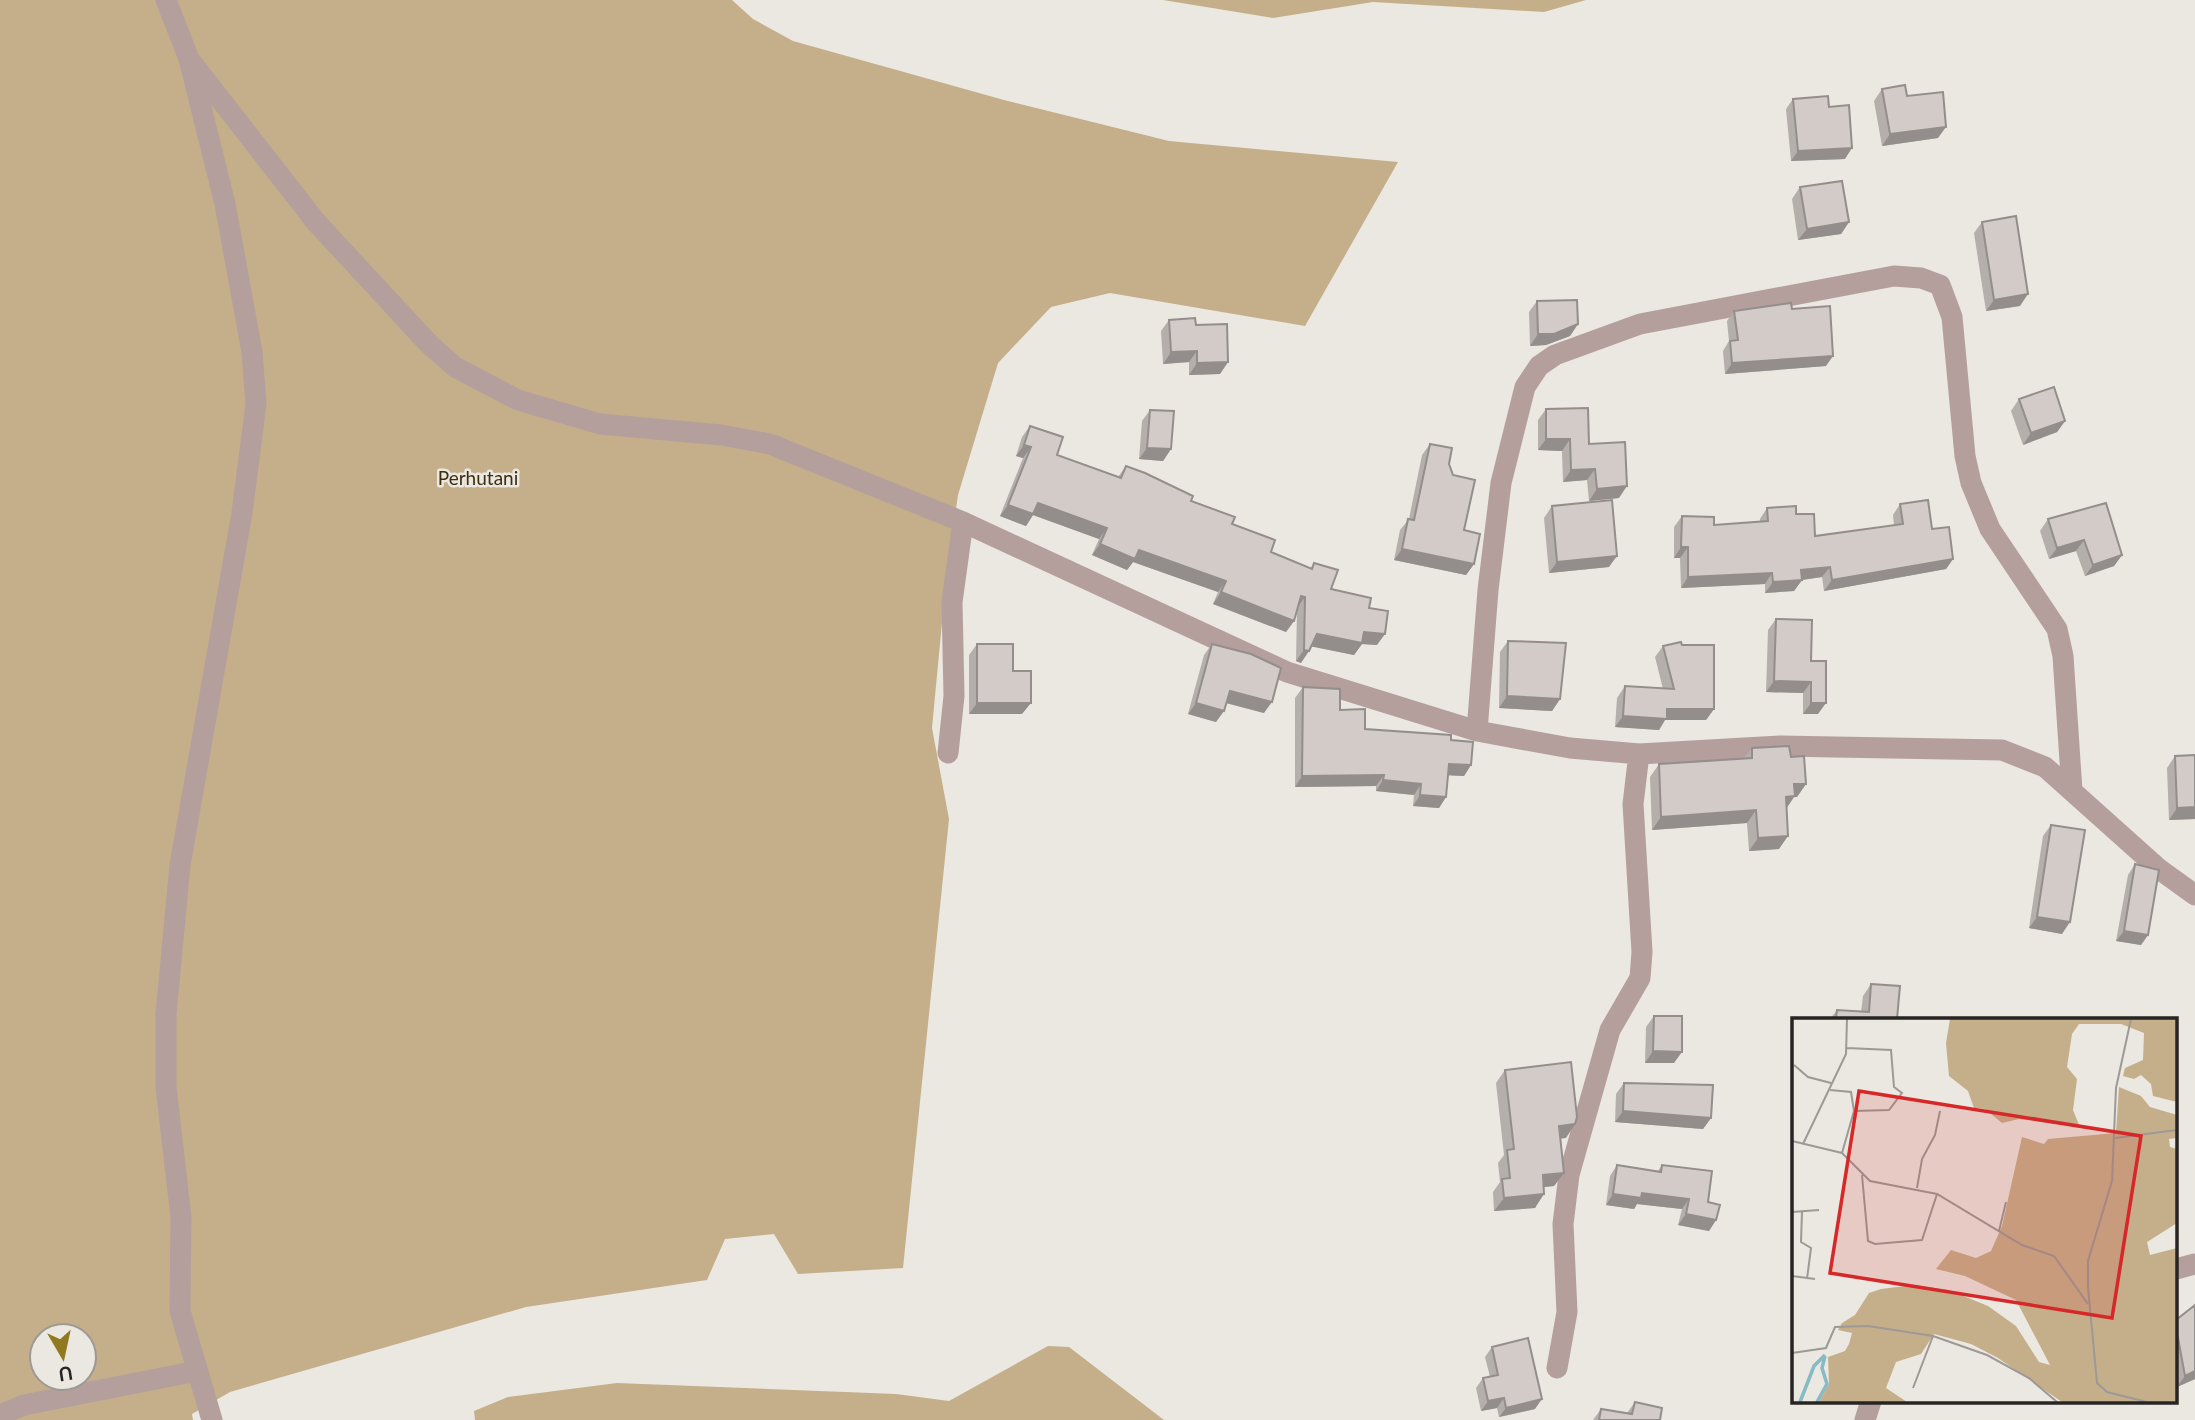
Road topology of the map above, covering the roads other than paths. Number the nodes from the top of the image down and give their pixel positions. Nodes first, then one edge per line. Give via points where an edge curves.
1 (166, 0) edge
2 (189, 59) junction
3 (963, 522) junction
4 (1477, 731) junction
5 (948, 753) dead end
6 (1639, 754) junction
7 (2073, 792) junction
8 (2195, 895) edge
9 (2195, 1264) edge
10 (2178, 1268) edge
11 (1557, 1368) dead end
12 (197, 1371) junction
13 (1871, 1402) edge
14 (0, 1415) edge
15 (212, 1420) edge
16 (1865, 1420) edge

1 - 2 street
2 - 3 street via 316,222 429,344 481,384 600,424 770,444
2 - 12 street via 225,204 252,352 256,404 243,513 180,865 166,1014 166,1087 181,1206 180,1311
3 - 4 street via 1287,671
3 - 5 street via 952,603 954,696
4 - 6 street via 1570,748
4 - 7 street via 1501,483 1525,387 1539,366 1555,355 1640,324 1894,276 1921,278 1940,285 1952,317 1971,483 1990,529 2057,629
6 - 7 street via 1780,746 2002,750 2045,767
6 - 11 street via 1633,804 1640,978 1610,1030 1569,1175 1563,1224 1567,1312
7 - 8 street
9 - 10 street
12 - 14 street via 24,1405
12 - 15 street
13 - 16 street

